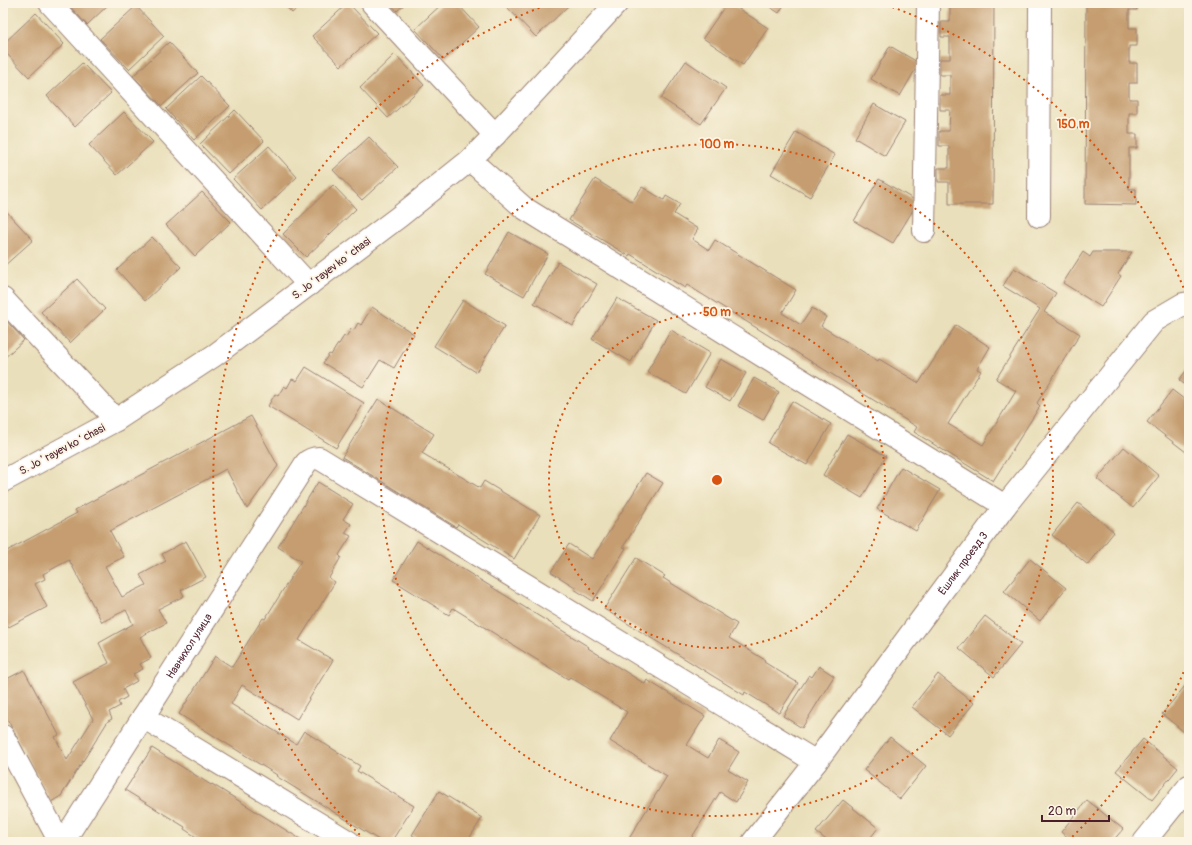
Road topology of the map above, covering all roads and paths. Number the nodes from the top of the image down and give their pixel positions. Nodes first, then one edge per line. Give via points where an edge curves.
1 (50, 3) edge
2 (372, 3) edge
3 (617, 3) edge
4 (928, 3) edge
5 (1040, 3) edge
6 (495, 135) junction
7 (470, 160) junction
8 (1040, 216) dead end
9 (924, 231) dead end
10 (308, 285) junction
11 (3, 299) edge
12 (1189, 304) edge
13 (116, 420) junction
14 (3, 481) edge
15 (1004, 506) junction
16 (143, 717) junction
17 (3, 736) edge
18 (816, 762) junction
19 (1189, 786) edge
20 (62, 842) edge
21 (349, 842) edge
22 (753, 842) edge
23 (1144, 842) edge

1 - 10 street
2 - 6 street
3 - 6 street, S. Joʻrayev koʻchasi
4 - 9 street
5 - 8 street
6 - 7 street, S. Joʻrayev koʻchasi
7 - 10 street, S. Joʻrayev koʻchasi
7 - 15 street via 524,208
10 - 13 street, S. Joʻrayev koʻchasi via 215,355
11 - 13 street
12 - 15 street, Ёшлик проезд 3 via 1183,304 1154,321
13 - 14 street, S. Joʻrayev koʻchasi
15 - 18 street, Ёшлик проезд 3
16 - 18 street, Навнихол улица via 306,463 319,458
16 - 20 street, Навнихол улица
16 - 21 street
17 - 20 street
18 - 22 street, Ёшлик проезд 3
19 - 23 street

